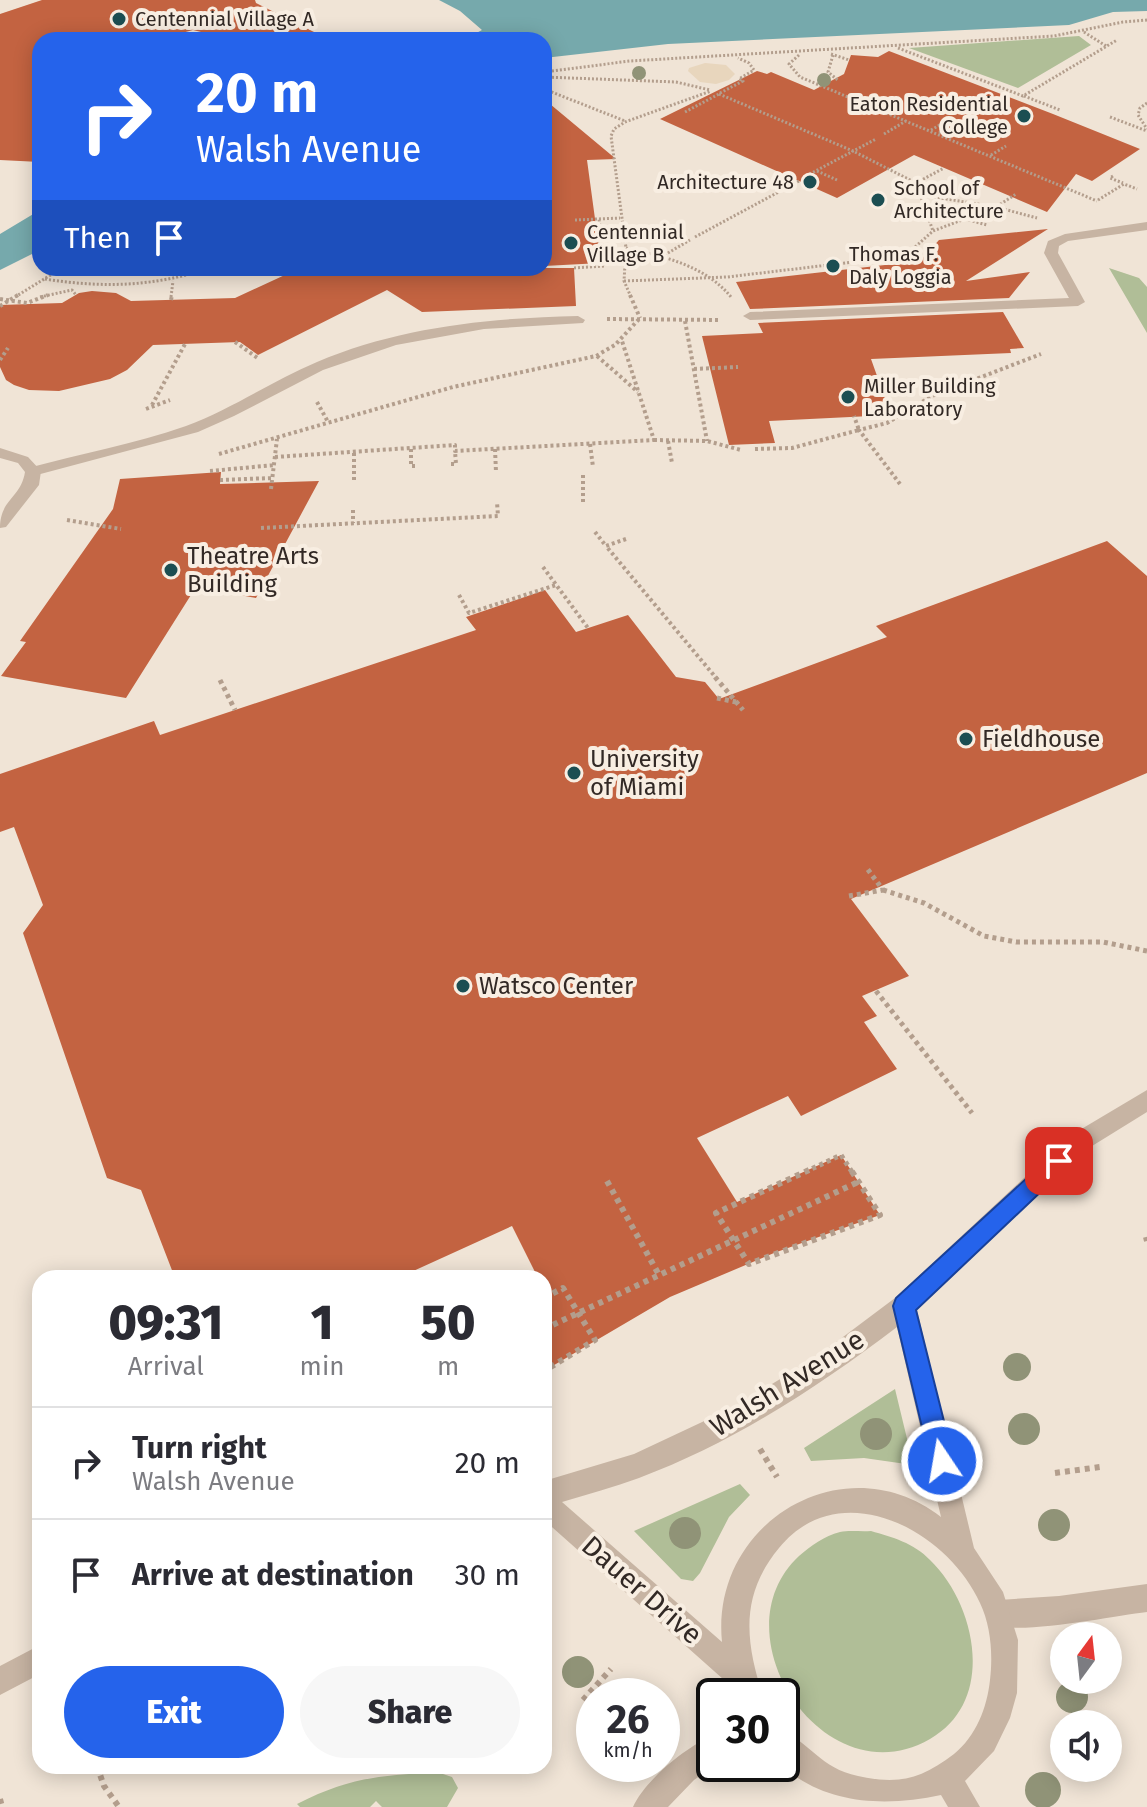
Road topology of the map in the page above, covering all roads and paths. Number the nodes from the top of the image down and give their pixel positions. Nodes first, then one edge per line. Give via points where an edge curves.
1 (1147, 20) edge
2 (1083, 32) junction
3 (1117, 40) dead end
4 (895, 46) junction
5 (1106, 46) junction
6 (827, 51) junction
7 (804, 53) junction
8 (916, 54) junction
9 (757, 55) junction
10 (774, 55) junction
11 (833, 55) junction
12 (733, 56) junction
13 (909, 58) dead end
14 (790, 60) junction
15 (849, 60) dead end
16 (749, 63) junction
17 (552, 73) edge
18 (552, 75) edge
19 (844, 78) dead end
20 (839, 81) junction
21 (700, 82) dead end
22 (693, 84) junction
23 (826, 87) junction
24 (833, 90) junction
25 (711, 91) junction
26 (552, 92) edge
27 (719, 94) junction
28 (824, 94) dead end
29 (1023, 96) junction
30 (1147, 103) edge
31 (1060, 110) dead end
32 (685, 112) dead end
33 (1110, 117) dead end
34 (907, 121) junction
35 (947, 121) dead end
36 (625, 122) junction
37 (955, 124) dead end
38 (1147, 130) edge
39 (930, 131) junction
40 (884, 134) dead end
41 (938, 134) junction
42 (876, 139) dead end
43 (1006, 146) dead end
44 (976, 150) junction
45 (853, 151) junction
46 (968, 154) dead end
47 (990, 156) junction
48 (944, 168) dead end
49 (817, 171) junction
50 (1029, 172) junction
51 (806, 176) dead end
52 (1022, 176) dead end
53 (1113, 176) dead end
54 (837, 180) dead end
55 (799, 181) dead end
56 (916, 183) junction
57 (1124, 184) junction
58 (1137, 189) dead end
59 (1016, 194) dead end
60 (922, 195) junction
61 (1098, 201) junction
62 (1109, 206) dead end
63 (996, 207) junction
64 (620, 218) junction
65 (965, 218) junction
66 (599, 219) junction
67 (575, 220) dead end
68 (1043, 220) dead end
69 (987, 225) dead end
70 (1147, 226) edge
71 (933, 231) junction
72 (626, 248) junction
73 (905, 256) junction
74 (661, 257) junction
75 (909, 262) dead end
76 (574, 268) dead end
77 (50, 276) edge
78 (189, 276) edge
79 (184, 278) joint
80 (711, 278) junction
81 (45, 279) junction
82 (173, 281) junction
83 (624, 281) junction
84 (76, 295) dead end
85 (0, 299) edge
86 (171, 300) dead end
87 (9, 301) junction
88 (0, 306) edge
89 (734, 306) dead end
90 (730, 315) dead end
91 (750, 316) dead end
92 (640, 318) junction
93 (578, 320) dead end
94 (685, 321) junction
95 (622, 341) junction
96 (235, 342) dead end
97 (185, 344) dead end
98 (8, 348) dead end
99 (1041, 354) dead end
100 (596, 356) junction
101 (0, 360) edge
102 (247, 365) dead end
103 (738, 367) dead end
104 (694, 369) junction
105 (639, 392) junction
106 (173, 399) dead end
107 (152, 405) junction
108 (140, 413) dead end
109 (854, 416) dead end
110 (859, 430) junction
111 (277, 439) junction
112 (654, 440) junction
113 (668, 441) junction
114 (707, 441) junction
115 (590, 444) junction
116 (411, 449) junction
117 (495, 449) junction
118 (755, 449) dead end
119 (741, 450) dead end
120 (455, 451) junction
121 (0, 453) edge
122 (354, 453) junction
123 (210, 456) dead end
124 (275, 457) junction
125 (672, 463) dead end
126 (451, 464) dead end
127 (275, 465) junction
128 (415, 466) dead end
129 (593, 467) dead end
130 (33, 471) junction
131 (210, 471) dead end
132 (496, 472) dead end
133 (583, 475) dead end
134 (272, 478) junction
135 (220, 480) dead end
136 (354, 480) dead end
137 (900, 484) dead end
138 (271, 489) dead end
139 (497, 502) dead end
140 (583, 505) dead end
141 (353, 510) dead end
142 (67, 520) dead end
143 (0, 523) edge
144 (353, 523) junction
145 (261, 528) dead end
146 (121, 529) dead end
147 (595, 532) dead end
148 (626, 539) dead end
149 (606, 546) junction
150 (543, 567) dead end
151 (556, 585) junction
152 (459, 595) dead end
153 (588, 628) dead end
154 (220, 680) dead end
155 (717, 698) dead end
156 (736, 702) junction
157 (235, 710) dead end
158 (743, 710) dead end
159 (866, 867) dead end
160 (883, 890) junction
161 (849, 896) dead end
162 (1147, 951) edge
163 (876, 991) dead end
164 (1147, 1100) edge
165 (972, 1113) dead end
166 (607, 1181) dead end
167 (858, 1181) junction
168 (735, 1241) junction
169 (659, 1275) junction
170 (552, 1294) edge
171 (904, 1306) junction
172 (577, 1311) junction
173 (552, 1325) edge
174 (552, 1366) edge
175 (759, 1449) dead end
176 (1100, 1467) dead end
177 (1055, 1473) dead end
178 (777, 1477) dead end
179 (552, 1492) edge
180 (552, 1510) edge
181 (962, 1552) junction
182 (1147, 1598) edge
183 (999, 1614) junction
184 (32, 1663) edge
185 (611, 1669) dead end
186 (603, 1678) edge
187 (736, 1678) edge
188 (744, 1678) edge
189 (0, 1681) edge
190 (696, 1762) edge
191 (800, 1764) edge
192 (100, 1774) edge
193 (948, 1780) junction
194 (0, 1799) edge
195 (2, 1807) edge
196 (119, 1807) edge
197 (648, 1807) edge
198 (965, 1807) edge

1 - 2 path via 1117,20
2 - 4 path
2 - 5 path
3 - 5 path
4 - 6 path
4 - 8 path
5 - 29 path
6 - 7 path
6 - 11 path
7 - 10 path
7 - 14 path
8 - 13 path
8 - 29 path
9 - 10 path
9 - 12 path
9 - 16 path
10 - 14 path
11 - 15 path
11 - 20 path via 828,72
12 - 16 path
12 - 17 path via 630,61
14 - 23 path via 796,74
16 - 27 path via 754,70 739,79 745,80
18 - 22 path
19 - 20 path
20 - 23 path
21 - 22 path
22 - 25 path
23 - 24 path
24 - 28 path
24 - 34 path
25 - 27 path
25 - 36 path
26 - 36 path
27 - 32 path
27 - 45 path
29 - 31 path
30 - 38 path via 1138,115
33 - 38 path
34 - 39 path
34 - 40 path
35 - 39 path
36 - 64 path via 611,136
37 - 41 path
39 - 41 path
41 - 44 path
42 - 45 path
43 - 47 path
44 - 46 path
44 - 47 path
45 - 49 path
45 - 56 path
47 - 50 path
48 - 56 path
49 - 51 path
49 - 54 path
50 - 52 path
50 - 61 path
53 - 57 path
55 - 74 path
56 - 60 path
57 - 58 path
57 - 61 path
59 - 63 path
60 - 63 path
60 - 71 path
61 - 62 path
63 - 65 path
63 - 68 path
64 - 66 path
64 - 72 path
65 - 69 path
65 - 71 path
66 - 67 path
66 - 76 path via 605,266
70 - 91 street via 1053,244 1051,253 1078,302
71 - 73 path
72 - 74 path
72 - 83 path
73 - 75 path
73 - 80 path
74 - 80 path
77 - 81 path
78 - 79 path
79 - 82 path
80 - 83 path
80 - 89 path via 724,285
81 - 82 path via 121,286
81 - 87 path
82 - 86 path
83 - 92 path
84 - 87 path via 72,290 27,303
85 - 87 path
87 - 88 path
90 - 94 path via 708,322
92 - 94 path
92 - 95 path
93 - 130 street via 465,326 403,338 332,360 214,420
94 - 104 path
95 - 100 path
95 - 105 path
96 - 102 path via 260,359
97 - 107 path
98 - 101 path
99 - 110 path via 932,396 887,423
100 - 105 path
100 - 111 path via 422,395
103 - 104 path
104 - 114 path
105 - 112 path
106 - 107 path
107 - 108 path
109 - 110 path
110 - 118 path via 792,448
110 - 137 path
111 - 123 path
111 - 124 path
112 - 113 path
112 - 115 path
113 - 114 path
113 - 125 path
114 - 119 path
115 - 117 path
115 - 129 path
116 - 120 path via 455,445
116 - 122 path
116 - 128 path
117 - 120 path
117 - 132 path
120 - 126 path via 456,464
121 - 130 street via 23,460
122 - 124 path
122 - 136 path
124 - 127 path
127 - 131 path
127 - 134 path
130 - 143 street via 31,485
133 - 140 path
134 - 135 path
134 - 138 path
139 - 144 path via 498,516
141 - 144 path
142 - 146 path
144 - 145 path
147 - 149 path
148 - 149 path
149 - 156 path
150 - 151 path
151 - 152 path via 469,613
151 - 153 path
154 - 157 path
155 - 156 path
156 - 158 path
159 - 160 path
160 - 161 path
160 - 162 path via 924,903 984,936 1016,942 1103,942
163 - 165 path
164 - 171 street, Walsh Avenue via 1076,1144
166 - 169 path
167 - 168 path
167 - 168 path via 841,1155 737,1202 716,1213
167 - 168 path via 880,1215 749,1264
168 - 169 path
169 - 172 path
170 - 172 path via 563,1288
171 - 179 street, Walsh Avenue via 824,1367 741,1417 637,1466
171 - 181 street
172 - 173 path
172 - 174 path via 595,1340
175 - 178 path
176 - 177 path
180 - 187 street, Dauer Drive
181 - 183 street
181 - 188 street via 926,1521 884,1502 840,1500 800,1512 765,1539 743,1578 734,1627
182 - 183 street
183 - 193 street via 1007,1661 1001,1708 981,1749
184 - 189 street
185 - 186 path
190 - 197 street
191 - 193 street via 846,1790 900,1796
192 - 196 path
193 - 198 street
194 - 195 path

